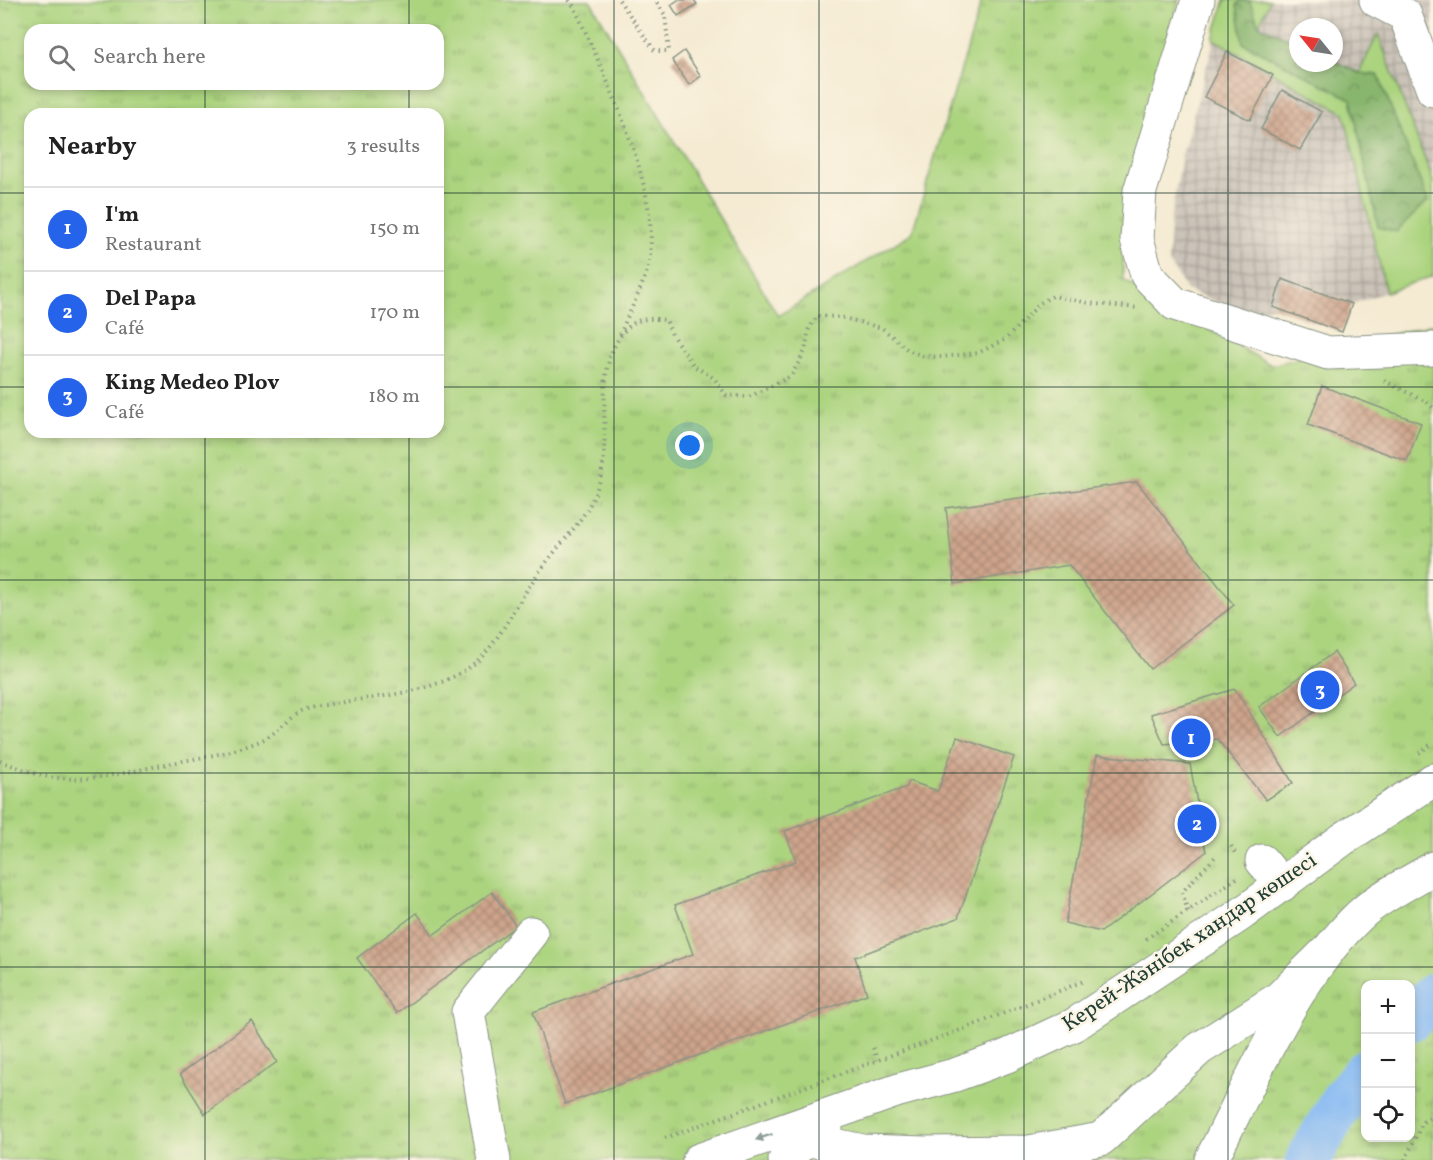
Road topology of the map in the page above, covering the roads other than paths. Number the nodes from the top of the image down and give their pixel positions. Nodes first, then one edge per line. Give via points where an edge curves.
1 (1198, 0) edge
2 (1376, 0) edge
3 (1433, 90) edge
4 (1433, 349) edge
5 (1427, 771) edge
6 (1433, 868) edge
7 (531, 933) dead end
8 (1329, 949) junction
9 (899, 1090) junction
10 (796, 1150) edge
11 (494, 1160) edge
12 (699, 1160) edge
13 (1211, 1160) edge

1 - 4 street via 1140,191 1137,239 1147,275 1175,304 1328,353
2 - 3 street via 1405,15
5 - 9 street, Керей-Жәнібек хандар көшесі via 1342,839 1272,873 1240,915 1074,1025 1007,1056
6 - 8 street via 1362,914
7 - 11 street via 468,1012
8 - 10 street via 1278,999 1199,1049 1101,1139 1029,1152
8 - 13 street via 1275,1033
9 - 10 street, Керей-Жәнібек хандар көшесі
9 -> 12 street, Керей-Жәнібек хандар көшесі

